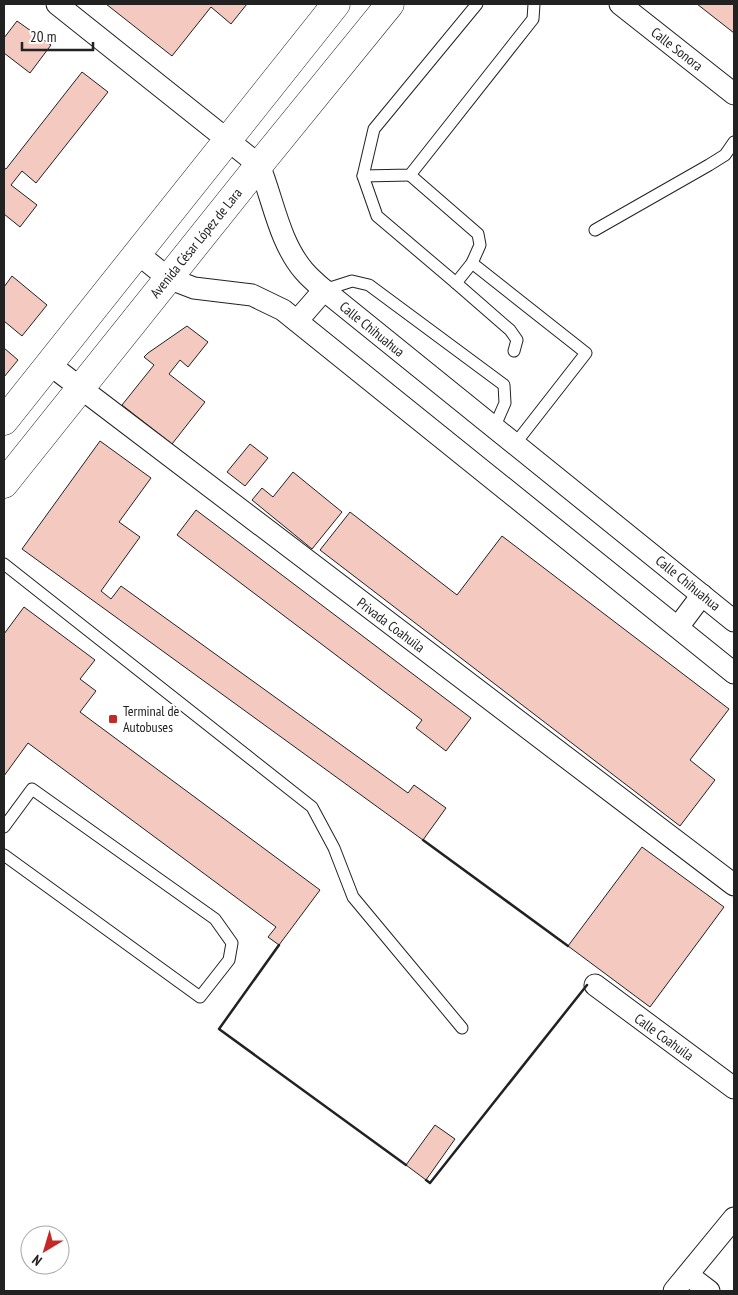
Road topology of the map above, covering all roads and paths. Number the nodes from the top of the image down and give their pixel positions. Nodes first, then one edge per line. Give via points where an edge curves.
1 (57, 4) edge
2 (336, 4) edge
3 (390, 4) edge
4 (477, 4) edge
5 (534, 4) edge
6 (620, 4) edge
7 (734, 94) edge
8 (228, 139) junction
9 (734, 142) edge
10 (259, 165) junction
11 (410, 175) junction
12 (363, 176) junction
13 (595, 230) dead end
14 (137, 253) junction
15 (472, 263) junction
16 (168, 278) junction
17 (456, 283) junction
18 (324, 290) junction
19 (297, 321) junction
20 (514, 351) dead end
21 (49, 364) junction
22 (80, 389) junction
23 (4, 421) edge
24 (494, 428) junction
25 (515, 444) junction
26 (7, 473) edge
27 (4, 564) edge
28 (702, 595) junction
29 (734, 621) edge
30 (678, 627) junction
31 (734, 673) edge
32 (4, 827) edge
33 (4, 855) edge
34 (734, 885) edge
35 (595, 985) dead end
36 (462, 1028) dead end
37 (734, 1088) edge
38 (734, 1218) edge
39 (688, 1275) junction
40 (674, 1291) edge
41 (709, 1291) edge

1 - 8 street, Calle Chihuahua
2 - 8 main road
3 - 10 main road, Avenida César López de Lara
4 - 12 lane via 374,129
5 - 11 lane via 533,19
6 - 7 street, Calle Sonora
8 - 10 street, Calle Chihuahua
8 - 14 main road
9 - 13 lane via 725,155
10 - 16 main road, Avenida César López de Lara
10 - 18 street, Calle Chihuahua via 288,248 304,271
11 - 12 lane
11 - 15 lane via 478,234 480,245
12 - 17 lane via 377,216
14 - 16 street
14 - 21 main road
15 - 17 lane
15 - 25 lane via 586,353
16 - 19 street via 194,288 252,295 283,310
16 - 22 main road, Avenida César López de Lara
17 - 20 lane via 510,330 517,340
18 - 19 street
18 - 24 street, Calle Chihuahua
18 - 24 lane via 352,281 369,285 504,385 505,403
19 - 30 street
21 - 22 street, Privada Coahuila
21 - 23 main road
22 - 26 main road, Avenida César López de Lara
22 - 34 street, Privada Coahuila
24 - 25 street, Calle Chihuahua
25 - 28 street, Calle Chihuahua
27 - 36 lane via 312,807 334,848 353,897
28 - 29 street, Calle Chihuahua
28 - 30 street
30 - 31 street
32 - 33 lane via 32,789 215,919 232,943 229,960 200,998
35 - 37 street, Calle Coahuila
38 - 39 street
39 - 40 street
39 - 41 street

